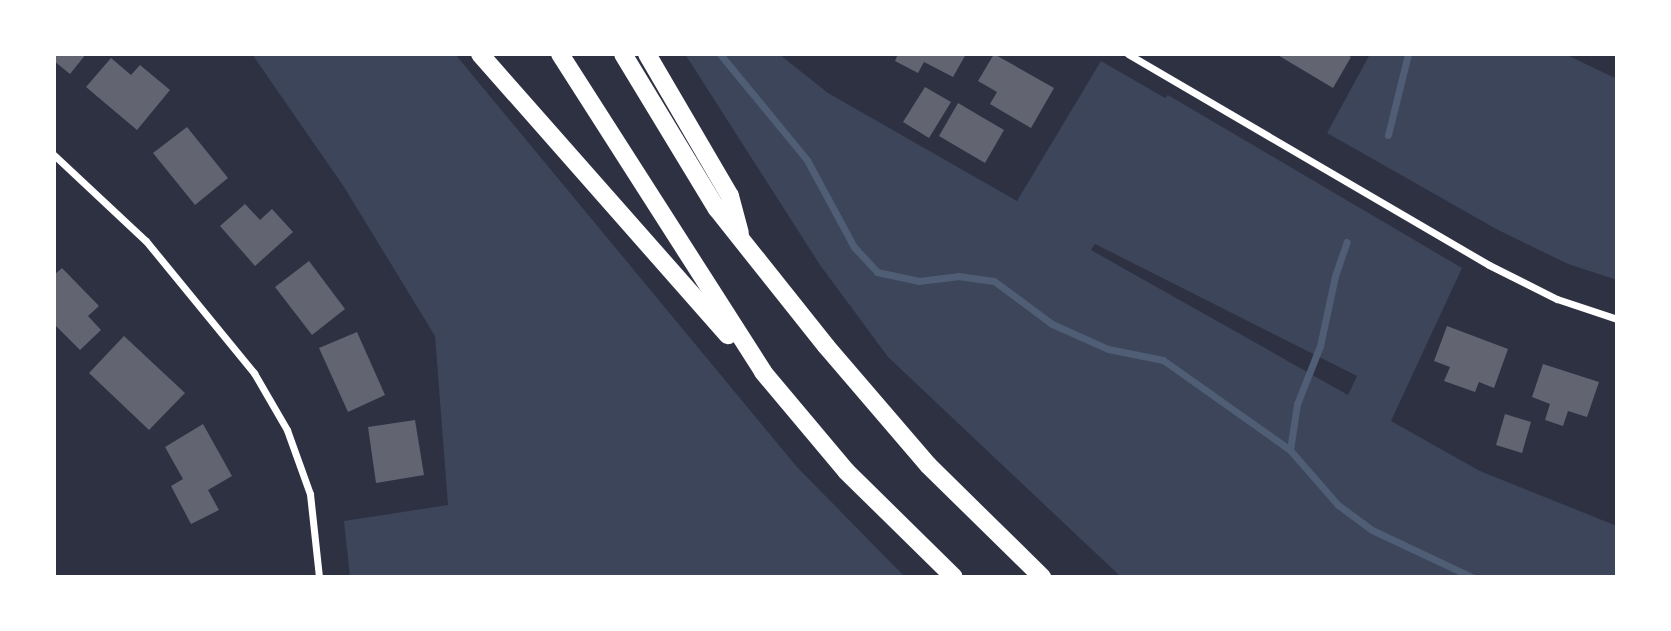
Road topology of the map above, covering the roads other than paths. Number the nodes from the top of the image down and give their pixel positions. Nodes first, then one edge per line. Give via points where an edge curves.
1 (480, 54) edge
2 (560, 54) edge
3 (623, 54) edge
4 (647, 54) edge
5 (1128, 54) edge
6 (54, 155) edge
7 (741, 240) junction
8 (1617, 319) edge
9 (763, 372) junction
10 (319, 577) edge
11 (954, 577) edge
12 (1042, 577) edge

1 - 9 highway
2 - 9 highway
3 - 7 highway via 710,198
4 - 7 highway via 730,196
5 - 8 street via 1489,265 1557,299
6 - 10 street via 146,241 254,373 287,430 310,494
7 - 12 highway via 911,446
9 - 11 highway via 846,471

